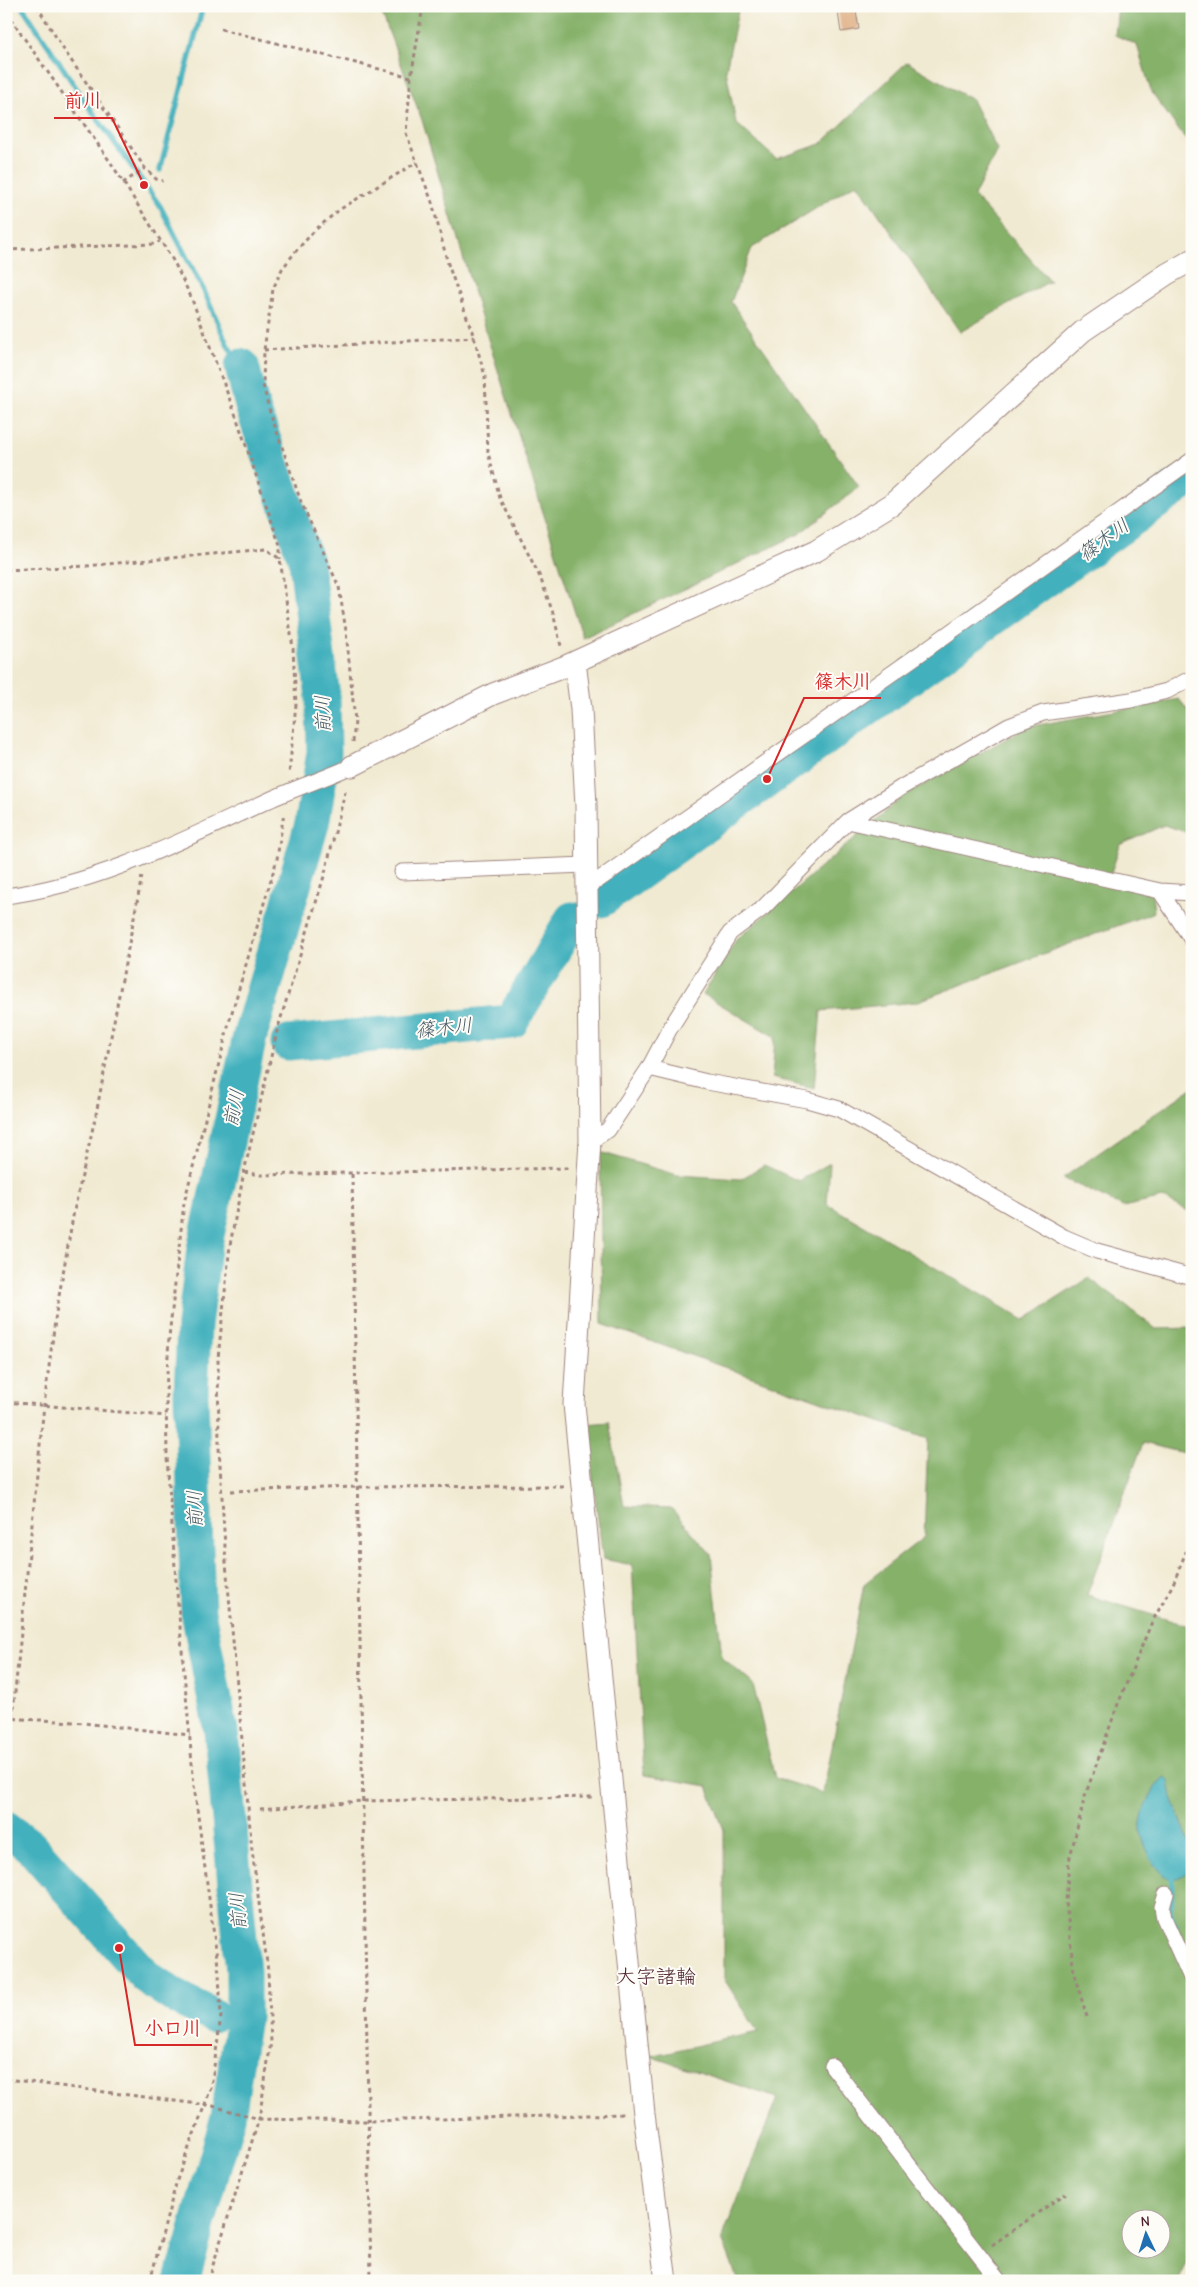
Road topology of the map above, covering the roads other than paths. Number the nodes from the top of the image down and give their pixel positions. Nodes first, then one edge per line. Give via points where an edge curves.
1 (1192, 260) edge
2 (1192, 460) edge
3 (570, 664) junction
4 (1192, 678) edge
5 (352, 766) joint
6 (848, 821) junction
7 (402, 872) dead end
8 (586, 875) junction
9 (1160, 891) junction
10 (1192, 894) edge
11 (6, 896) edge
12 (1192, 940) edge
13 (649, 1068) junction
14 (590, 1141) junction
15 (1192, 1277) edge
16 (1166, 1894) dead end
17 (1192, 1980) edge
18 (832, 2066) dead end
19 (666, 2281) edge
20 (999, 2281) edge

1 - 3 street via 1083,331 892,504 816,551
2 - 8 street via 597,881
3 - 5 street via 493,694
3 - 8 street via 581,708
4 - 6 street via 1167,691 1131,700 1043,713 1009,726
5 - 11 street via 285,792 144,858 47,890
6 - 9 street
6 - 13 street via 762,908 730,933
7 - 8 street
8 - 14 street
9 - 10 street
9 - 12 street
13 - 14 street via 608,1130
13 - 15 street via 840,1109 1064,1237 1097,1251
14 - 19 street via 574,1404 644,2114
16 - 17 street via 1162,1907 1164,1918
18 - 20 street

